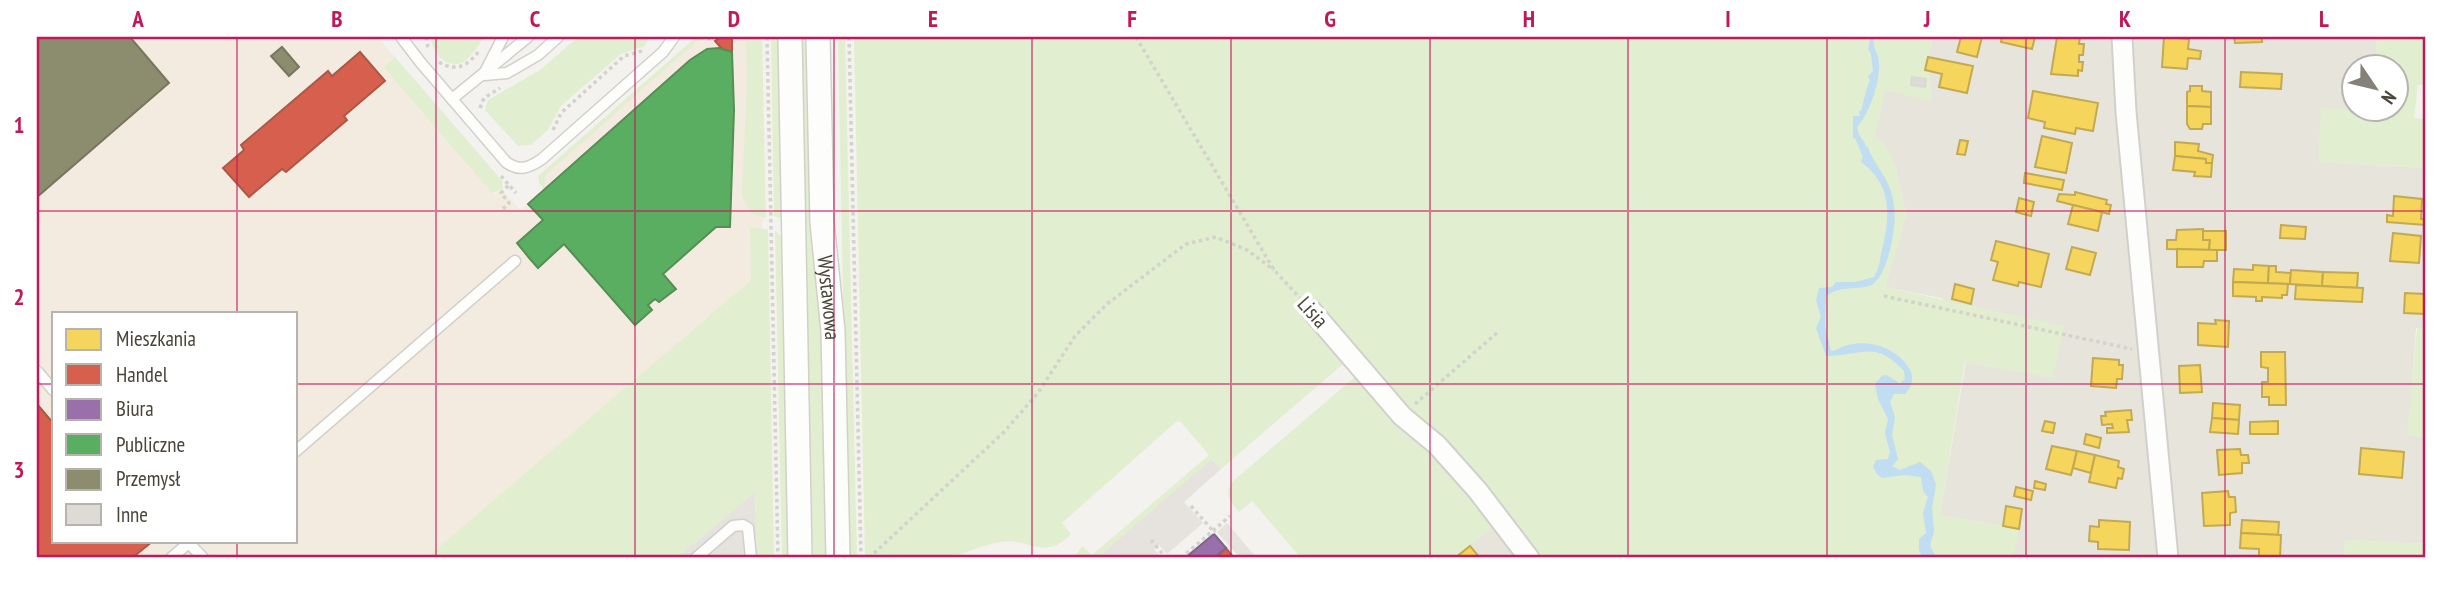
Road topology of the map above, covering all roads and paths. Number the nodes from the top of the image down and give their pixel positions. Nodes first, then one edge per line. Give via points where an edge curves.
1 (401, 37) edge
2 (426, 37) edge
3 (503, 37) edge
4 (528, 37) edge
5 (558, 37) edge
6 (674, 37) edge
7 (767, 37) edge
8 (790, 37) edge
9 (818, 37) edge
10 (849, 37) edge
11 (1136, 37) edge
12 (2122, 37) edge
13 (485, 44) dead end
14 (644, 51) dead end
15 (432, 55) dead end
16 (436, 60) dead end
17 (484, 75) junction
18 (452, 99) junction
19 (551, 134) dead end
20 (509, 185) dead end
21 (503, 209) dead end
22 (515, 261) dead end
23 (1275, 270) junction
24 (1884, 296) dead end
25 (1311, 310) joint
26 (1498, 332) dead end
27 (2148, 352) junction
28 (37, 371) edge
29 (52, 389) edge
30 (1402, 416) junction
31 (298, 448) edge
32 (1191, 506) dead end
33 (1230, 516) dead end
34 (1214, 532) junction
35 (1151, 540) dead end
36 (188, 542) edge
37 (190, 542) edge
38 (171, 558) edge
39 (203, 558) edge
40 (696, 558) edge
41 (751, 558) edge
42 (778, 558) edge
43 (800, 558) edge
44 (838, 558) edge
45 (861, 558) edge
46 (869, 558) edge
47 (1166, 558) edge
48 (1181, 558) edge
49 (1529, 558) edge
50 (2168, 558) edge

1 - 18 lane
2 - 15 path
3 - 17 lane
4 - 17 lane
5 - 17 lane via 507,73
6 - 18 lane via 663,52 526,168 506,162
7 - 42 path
8 - 43 street, Wystawowa
9 - 44 street, Wystawowa via 822,222 833,331
10 - 45 path
11 - 23 path, Lisia
12 - 27 street
13 - 16 path via 461,66 450,67
14 - 19 path via 624,57 561,113
17 - 18 lane
20 - 21 path via 501,193 509,203
22 - 31 lane
23 - 25 path, Lisia
23 - 46 path via 1247,250 1216,237 1186,244 1107,304 1075,337 1038,393 1003,433
24 - 27 path
25 - 30 street, Lisia
26 - 30 path
27 - 50 street
28 - 29 lane
30 - 49 street, Lisia via 1437,445
32 - 34 path
33 - 34 path
34 - 48 path
35 - 47 path
36 - 38 lane
37 - 39 lane
40 - 41 lane via 733,526 743,525 748,528

